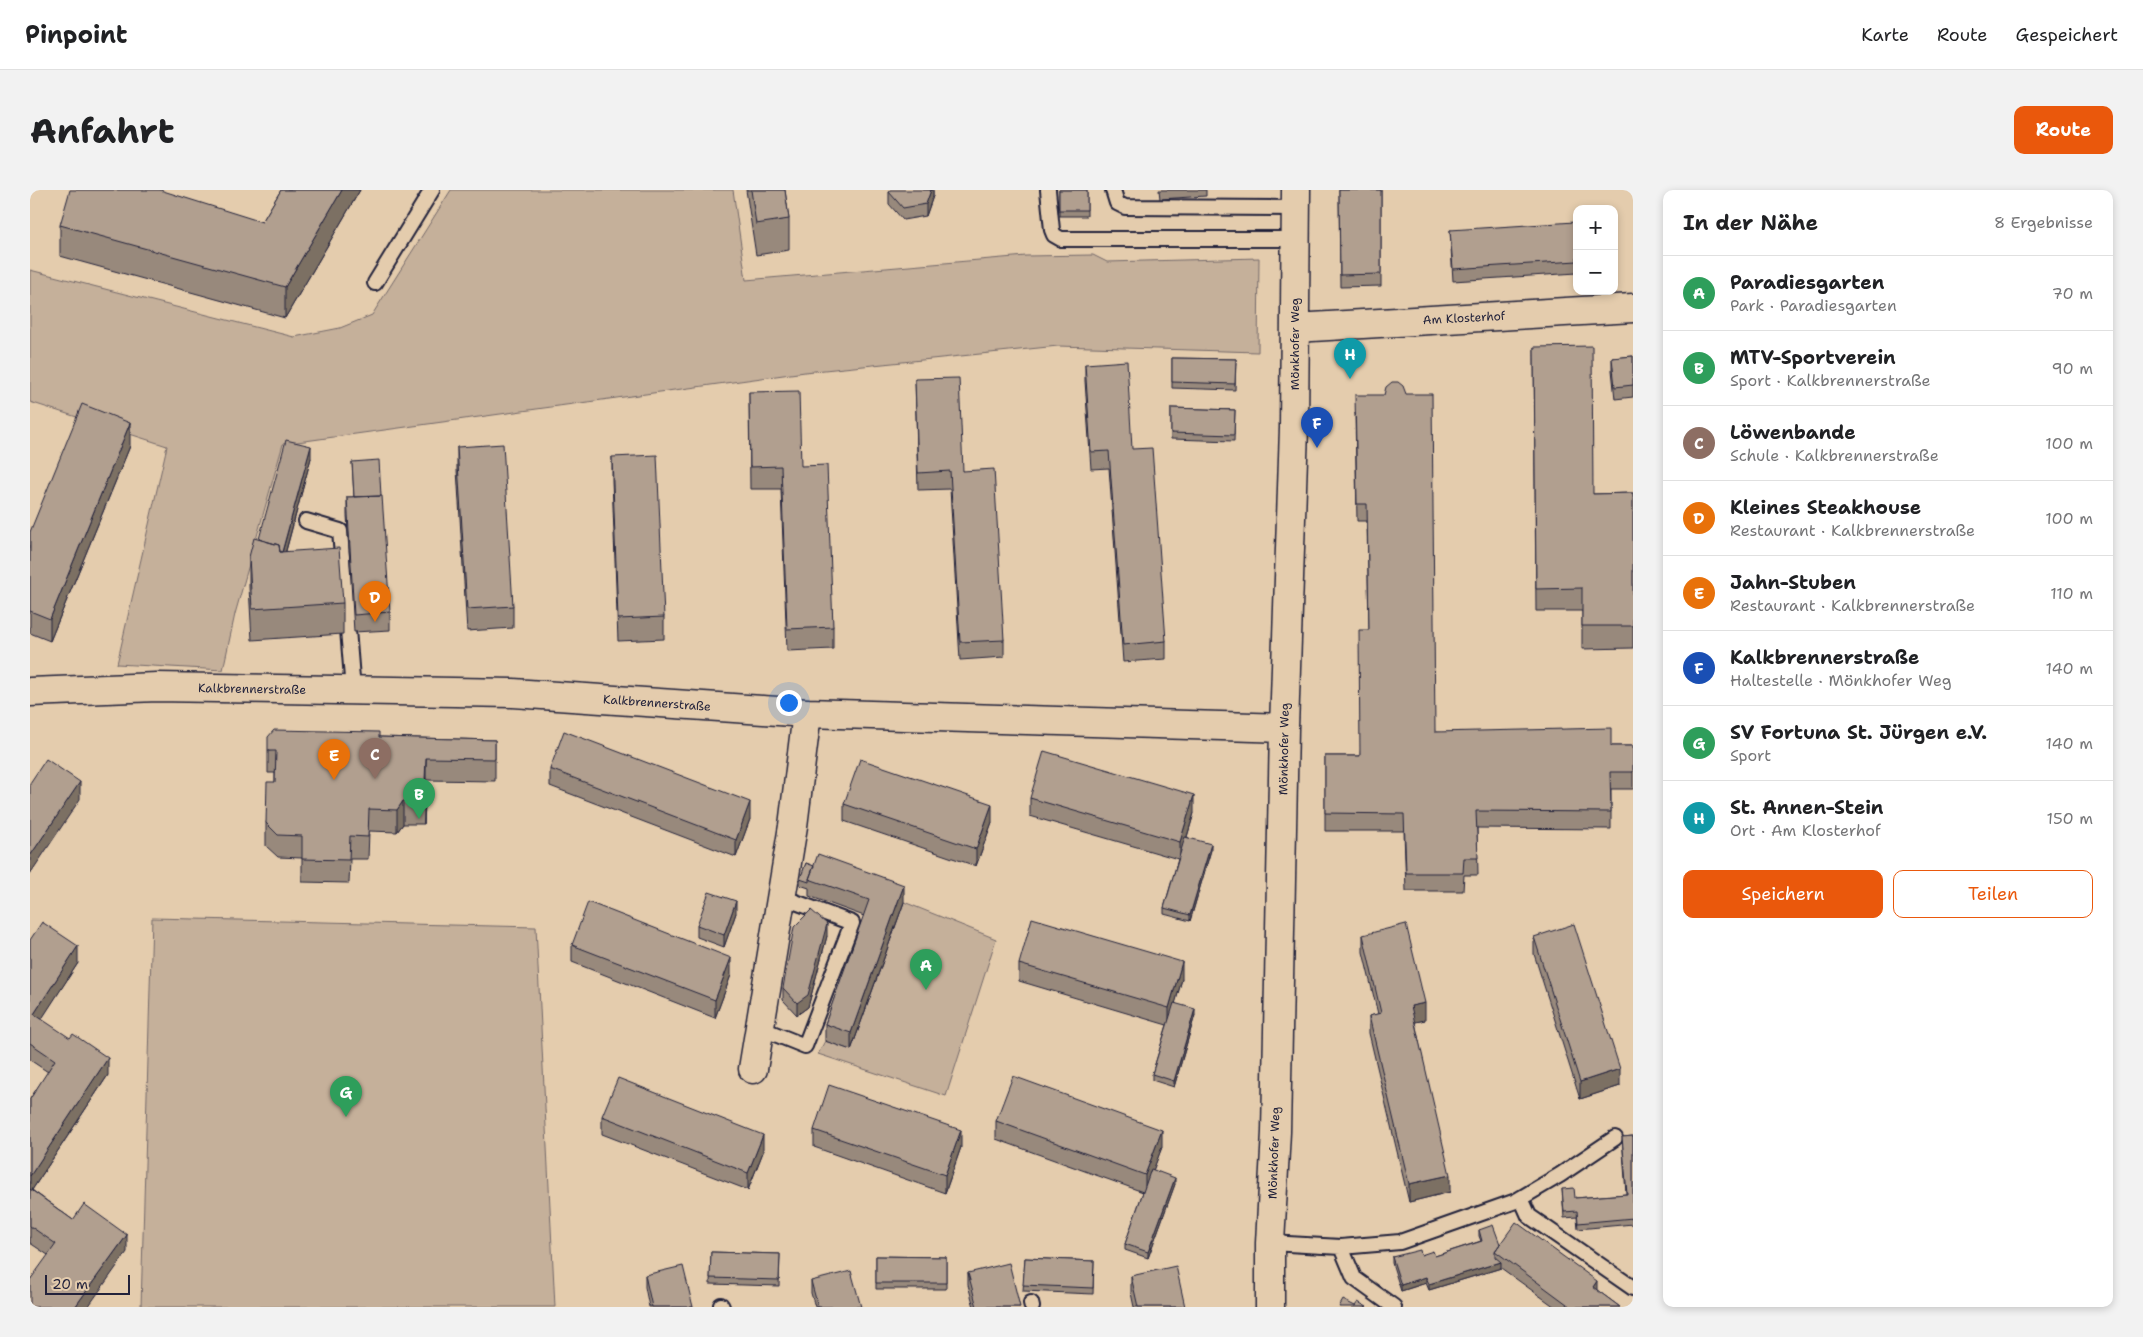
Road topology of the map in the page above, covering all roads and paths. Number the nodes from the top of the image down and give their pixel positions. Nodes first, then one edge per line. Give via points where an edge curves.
1 (432, 190) edge
2 (1048, 190) edge
3 (1113, 190) edge
4 (1296, 199) edge
5 (1296, 239) junction
6 (375, 283) dead end
7 (1633, 308) edge
8 (1296, 328) junction
9 (306, 521) dead end
10 (353, 691) junction
11 (30, 692) edge
12 (807, 713) junction
13 (1284, 728) junction
14 (782, 897) junction
15 (760, 1028) junction
16 (753, 1069) dead end
17 (1615, 1138) dead end
18 (1521, 1198) junction
19 (1270, 1243) junction
20 (1341, 1247) junction
21 (1633, 1288) edge
22 (1270, 1307) edge
23 (1394, 1307) edge

1 - 6 lane
2 - 5 lane via 1052,230 1061,239
3 - 4 lane via 1117,203 1125,207
4 - 5 street, Mönkhofer Weg
5 - 8 street, Mönkhofer Weg
7 - 8 street, Am Klosterhof
8 - 13 street, Mönkhofer Weg
9 - 10 lane via 340,531
10 - 11 street, Kalkbrennerstraße via 158,687
10 - 12 street, Kalkbrennerstraße via 513,694
12 - 13 street, Kalkbrennerstraße
12 - 14 street
13 - 19 street, Mönkhofer Weg via 1276,1132
14 - 15 street
14 - 15 lane via 852,924 805,1046
15 - 16 street
17 - 18 lane
18 - 20 lane via 1400,1242
18 - 21 lane via 1529,1216
19 - 20 lane
19 - 22 street, Mönkhofer Weg
20 - 23 lane via 1354,1278

